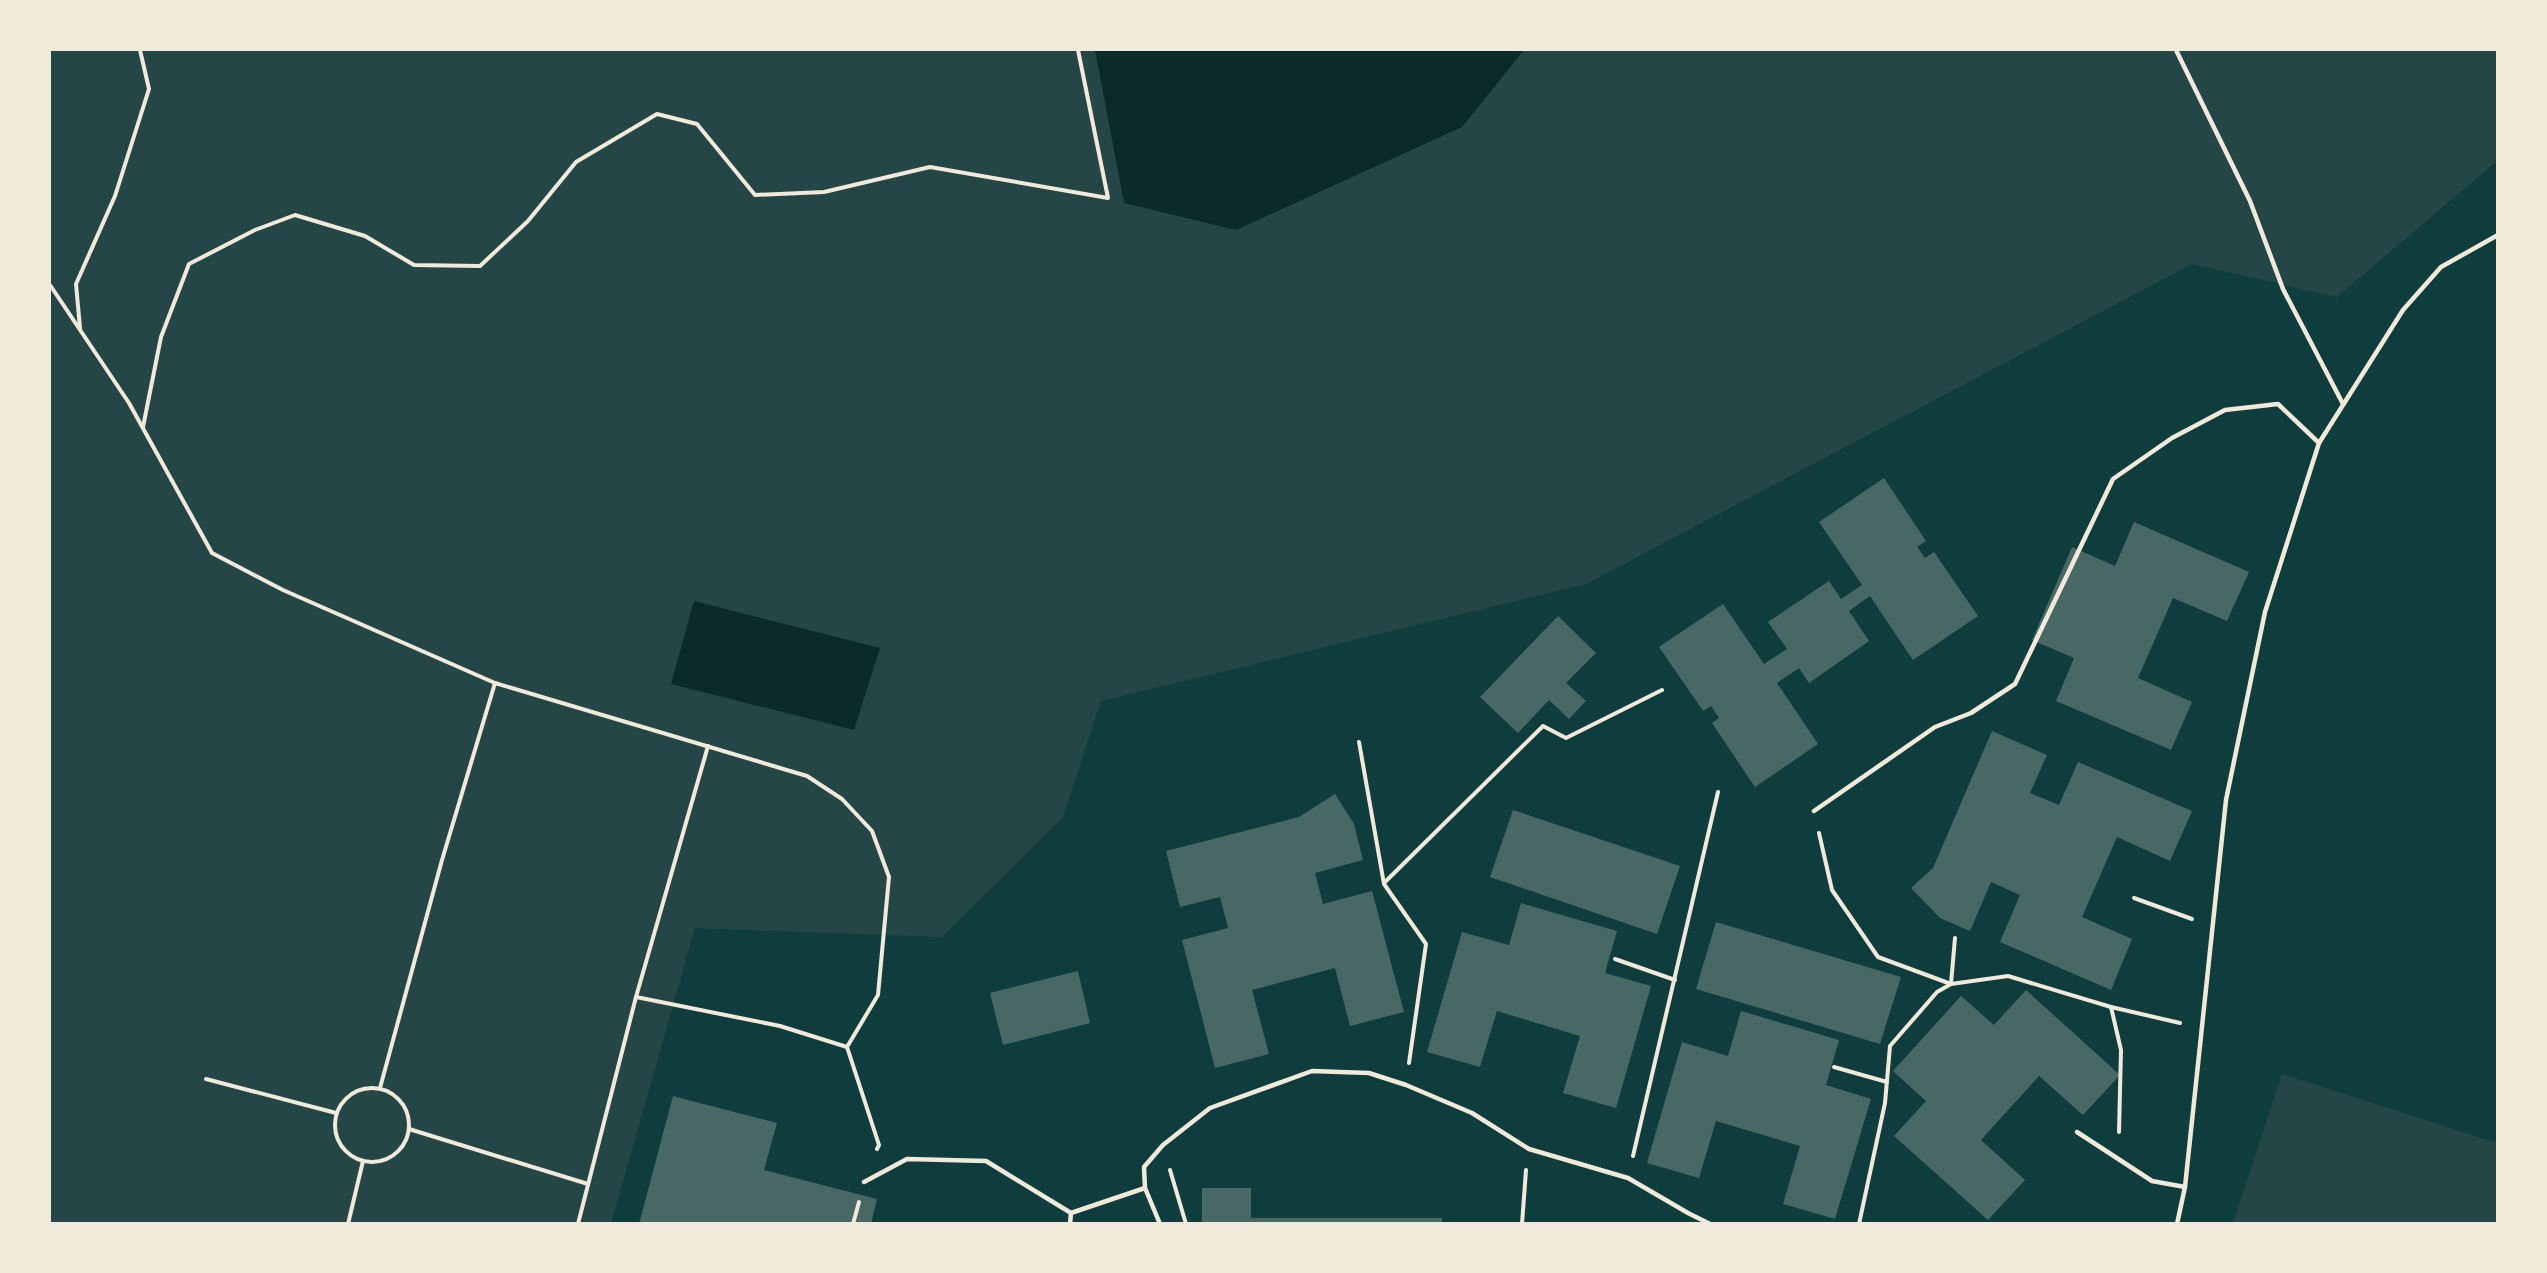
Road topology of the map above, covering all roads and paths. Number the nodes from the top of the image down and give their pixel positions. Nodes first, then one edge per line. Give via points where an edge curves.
1 (140, 50) edge
2 (1078, 50) edge
3 (2176, 50) edge
4 (2498, 235) edge
5 (50, 285) edge
6 (80, 328) junction
7 (2343, 404) junction
8 (143, 428) junction
9 (2319, 443) junction
10 (495, 683) junction
11 (1662, 690) dead end
12 (1359, 742) dead end
13 (708, 746) junction
14 (1718, 792) dead end
15 (1814, 811) joint
16 (1384, 884) junction
17 (2134, 898) dead end
18 (2212, 927) junction
19 (1955, 939) dead end
20 (1615, 959) dead end
21 (1675, 980) junction
22 (1951, 984) junction
23 (636, 998) junction
24 (2111, 1007) junction
25 (2202, 1029) junction
26 (847, 1047) junction
27 (1834, 1067) dead end
28 (206, 1079) dead end
29 (1887, 1082) junction
30 (1406, 1085) junction
31 (380, 1088) junction
32 (336, 1113) junction
33 (409, 1129) junction
34 (2078, 1132) dead end
35 (1163, 1145) junction
36 (1529, 1149) junction
37 (2119, 1160) junction
38 (363, 1161) junction
39 (1628, 1178) junction
40 (864, 1182) joint
41 (588, 1184) junction
42 (2185, 1187) junction
43 (1145, 1188) junction
44 (1071, 1213) junction
45 (348, 1224) edge
46 (578, 1224) edge
47 (1070, 1224) edge
48 (1160, 1224) edge
49 (1186, 1224) edge
50 (1522, 1224) edge
51 (1710, 1224) edge
52 (1859, 1224) edge
53 (2177, 1224) edge

1 - 6 path via 149,89 116,196 76,284
2 - 8 path via 1108,198 930,167 824,192 755,195 697,124 657,114 576,162 528,221 480,266 414,265 365,236 295,214 189,264 161,337
3 - 7 lane via 2250,201 2283,290
4 - 7 lane via 2441,267 2403,310
5 - 6 path
6 - 8 path
7 - 9 lane
8 - 10 path via 212,553 283,590
9 - 15 lane via 2278,404 2225,410 2172,438 2113,479 2015,684 1971,713 1935,727
9 - 18 lane via 2265,612 2226,800
10 - 13 path
10 - 31 path
11 - 16 path via 1566,738 1543,726
12 - 16 path
13 - 23 path
13 - 26 path via 807,776 842,799 872,831 889,877 878,995
14 - 21 path
15 - 22 path via 1832,890 1878,957
16 - 30 path via 1426,944
17 - 18 path
18 - 25 lane
19 - 22 path
20 - 21 path
21 - 39 path
22 - 24 path via 2008,976
22 - 29 path via 1937,992 1890,1046
23 - 26 path via 780,1026
23 - 41 path
24 - 25 path
24 - 37 path via 2121,1050
25 - 42 lane
26 - 40 path via 879,1145
27 - 29 path
28 - 32 path
29 - 52 path
30 - 35 lane via 1369,1073 1312,1071 1210,1108
30 - 36 lane via 1472,1113
31 - 32 path via 350,1094
31 - 33 path via 401,1101
32 - 38 path via 334,1126 343,1150
33 - 38 path via 405,1141 390,1158
33 - 41 path
34 - 37 lane
35 - 43 lane via 1144,1167
35 - 49 path
36 - 39 lane
36 - 50 path
37 - 42 lane via 2152,1181
38 - 45 path
39 - 51 lane
40 - 44 lane via 907,1159 986,1161
41 - 46 path
42 - 53 lane
43 - 44 lane
43 - 48 lane
44 - 47 lane

